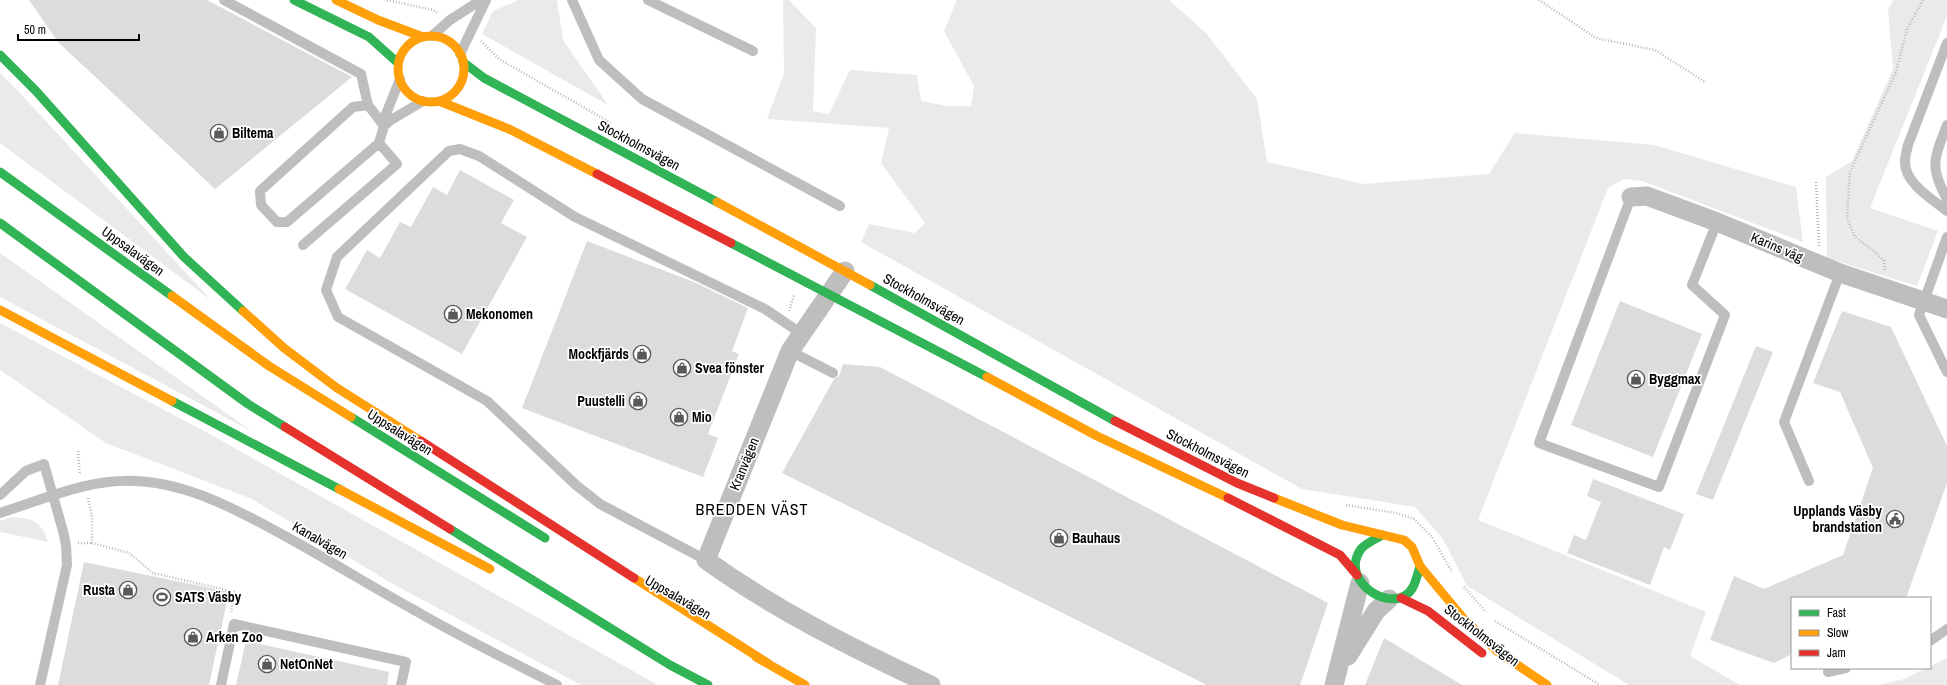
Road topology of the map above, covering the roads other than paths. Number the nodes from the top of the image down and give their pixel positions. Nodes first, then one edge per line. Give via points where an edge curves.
1 (224, 0) edge
2 (294, 0) edge
3 (336, 0) edge
4 (481, 0) edge
5 (486, 0) edge
6 (572, 0) edge
7 (648, 0) edge
8 (427, 36) junction
9 (1947, 43) edge
10 (753, 51) dead end
11 (0, 55) edge
12 (462, 58) junction
13 (398, 63) junction
14 (400, 79) junction
15 (423, 101) junction
16 (439, 101) junction
17 (368, 105) junction
18 (382, 124) junction
19 (1947, 126) edge
20 (379, 143) junction
21 (0, 172) edge
22 (1631, 197) joint
23 (1947, 199) edge
24 (840, 206) dead end
25 (1947, 211) edge
26 (1717, 222) junction
27 (0, 223) edge
28 (1947, 237) edge
29 (303, 245) dead end
30 (844, 271) junction
31 (1840, 273) junction
32 (829, 293) junction
33 (1923, 302) junction
34 (1947, 309) edge
35 (0, 310) edge
36 (802, 334) junction
37 (790, 351) junction
38 (1947, 372) edge
39 (833, 373) dead end
40 (1810, 481) dead end
41 (0, 495) edge
42 (52, 496) junction
43 (0, 513) edge
44 (1382, 536) junction
45 (552, 542) dead end
46 (706, 560) junction
47 (1420, 566) junction
48 (500, 575) dead end
49 (613, 576) dead end
50 (1358, 579) junction
51 (536, 593) dead end
52 (1395, 598) junction
53 (1947, 629) edge
54 (1931, 640) edge
55 (1487, 658) dead end
56 (770, 664) junction
57 (670, 665) junction
58 (1842, 669) edge
59 (1828, 672) dead end
60 (1336, 679) edge
61 (40, 685) edge
62 (221, 685) edge
63 (401, 685) edge
64 (557, 685) edge
65 (708, 685) edge
66 (805, 685) edge
67 (931, 685) edge
68 (1547, 685) edge

1 - 17 lane via 361,74
2 - 13 main road via 368,37
3 - 8 main road, Stockholmsvägen via 378,20
4 - 8 lane
5 - 12 lane
6 - 24 lane via 599,60 642,100
7 - 10 lane
8 - 12 main road, Stockholmsvägen via 448,41
8 - 13 main road via 408,46
9 - 25 lane via 1908,145 1904,162 1909,177
11 - 56 main road via 41,96 184,257 284,348 337,388
12 - 16 main road via 462,80 459,87 447,98
12 - 30 main road, Stockholmsvägen via 484,78
13 - 14 main road
14 - 15 main road via 409,93
14 - 18 lane
15 - 16 main road, Stockholmsvägen
15 - 18 lane
16 - 32 main road, Stockholmsvägen via 510,129
17 - 18 lane
17 - 20 lane via 353,106 260,191 260,205 277,222 287,222
18 - 20 lane
19 - 23 lane via 1934,161 1937,180
20 - 29 lane via 398,164
21 - 45 main road, Uppsalavägen via 269,366
22 - 26 street, Karins väg via 1646,196
22 - 26 lane via 1539,443 1659,487 1725,315 1692,285
26 - 31 street, Karins väg
27 - 57 main road via 248,404
28 - 33 lane
30 - 32 street, Kranvägen
30 - 44 main road, Stockholmsvägen via 1108,418 1237,483 1342,525
31 - 33 street, Karins väg
31 - 40 lane via 1784,422
32 - 36 street, Kranvägen
32 - 50 main road, Stockholmsvägen via 1097,436 1340,555
33 - 34 street, Karins väg
33 - 38 lane via 1919,315
35 - 48 main road
36 - 37 street, Kranvägen
36 - 46 lane via 765,309 575,216 479,156 460,149 449,151 337,257 326,290 338,317 487,401 576,485 600,504
37 - 39 lane
37 - 46 street, Kranvägen
41 - 42 lane via 26,471 44,464
42 - 43 lane, Kanalvägen
42 - 61 lane via 66,545 67,565
42 - 64 lane, Kanalvägen via 84,486 136,481 158,483 198,494 257,520 417,612
44 - 47 main road, Stockholmsvägen via 1404,540 1412,547
44 - 50 main road via 1370,541 1362,549 1358,557
46 - 67 street via 742,586 793,617
47 - 52 main road via 1415,585 1410,592
47 - 68 main road, Stockholmsvägen via 1464,619 1497,651
49 - 56 main road, Uppsalavägen
50 - 52 main road, Stockholmsvägen via 1376,596
50 - 60 street
51 - 57 main road
52 - 55 main road, Stockholmsvägen via 1428,611
52 - 60 street via 1376,611
53 - 54 lane
56 - 66 main road, Uppsalavägen
57 - 65 main road
58 - 59 lane
62 - 63 lane via 234,624 406,662

